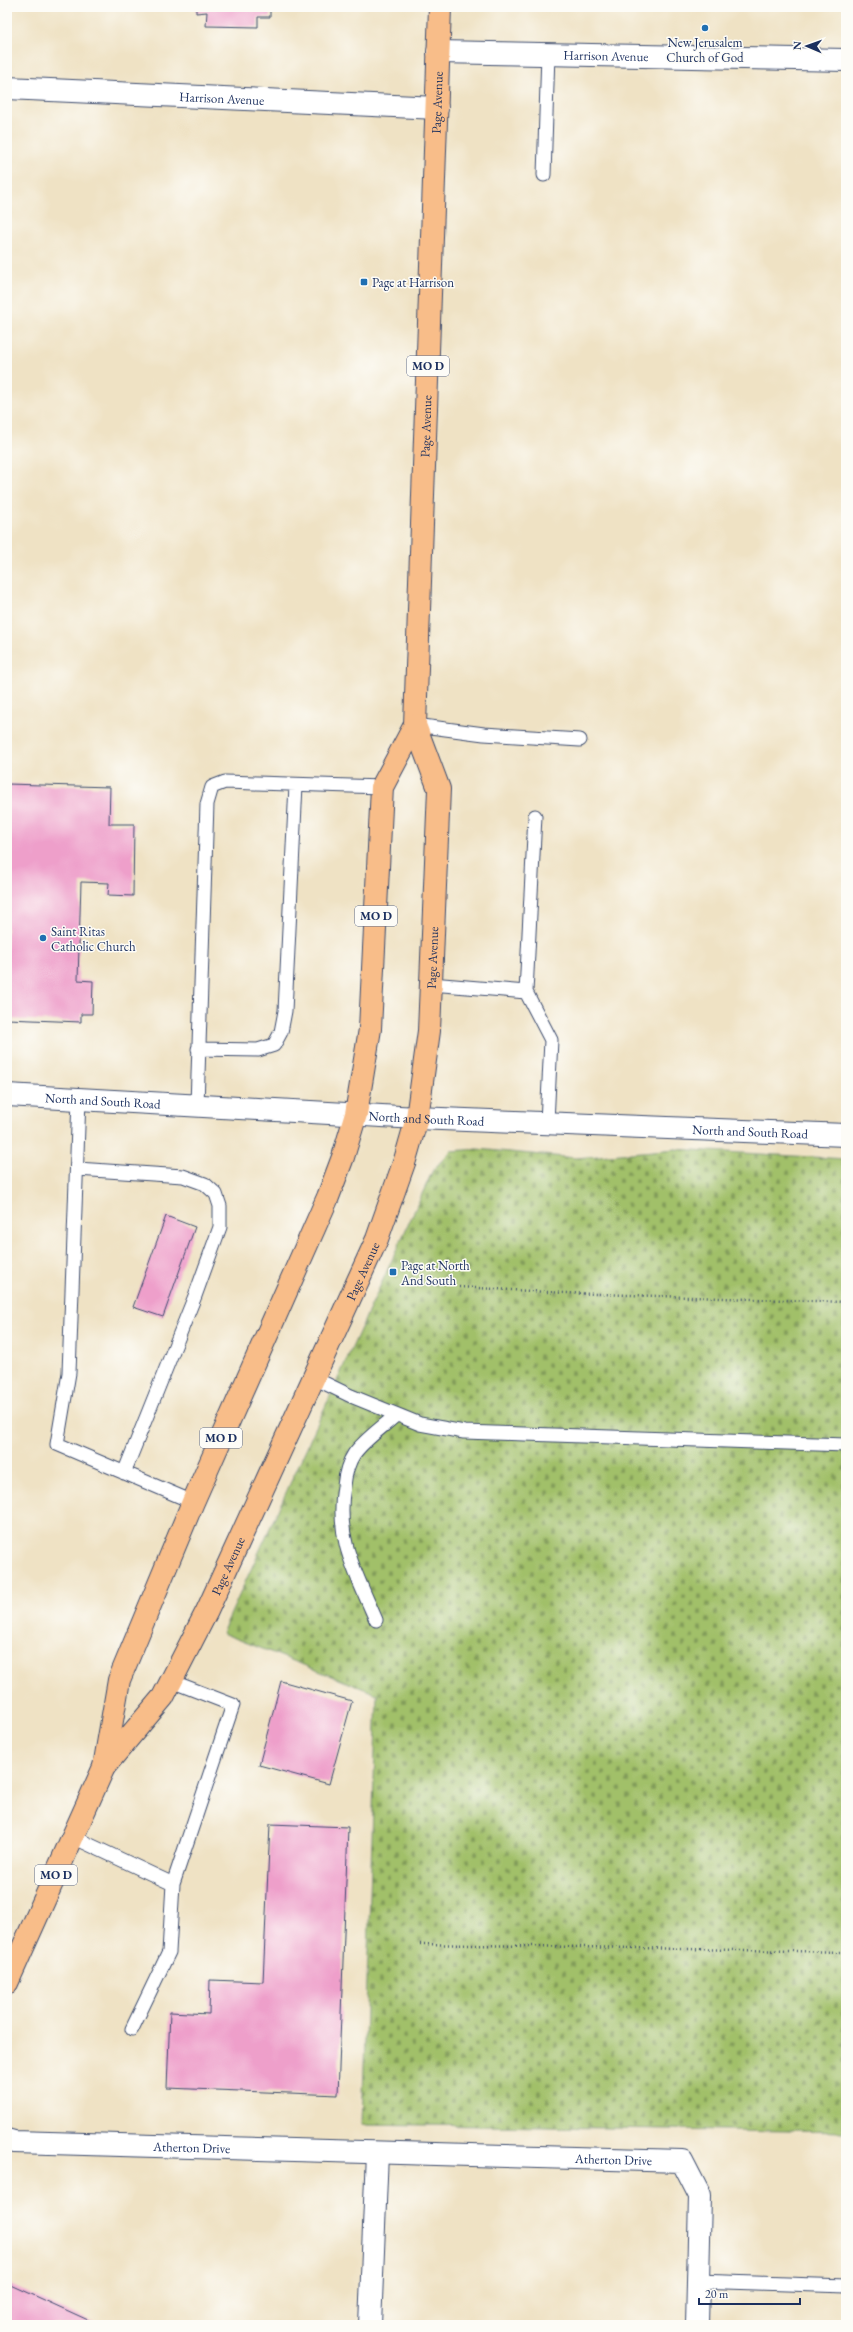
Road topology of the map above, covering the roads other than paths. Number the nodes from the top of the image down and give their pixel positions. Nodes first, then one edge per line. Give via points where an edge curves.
1 (440, 7) edge
2 (438, 52) junction
3 (548, 54) junction
4 (846, 60) edge
5 (7, 88) edge
6 (437, 108) junction
7 (544, 175) dead end
8 (415, 725) junction
9 (580, 740) dead end
10 (296, 785) junction
11 (382, 787) junction
12 (535, 816) dead end
13 (431, 984) junction
14 (526, 992) junction
15 (198, 1049) junction
16 (7, 1095) edge
17 (79, 1099) junction
18 (197, 1105) junction
19 (356, 1114) junction
20 (417, 1118) junction
21 (547, 1122) junction
22 (846, 1135) edge
23 (77, 1169) junction
24 (314, 1378) junction
25 (396, 1415) junction
26 (846, 1445) edge
27 (124, 1473) junction
28 (193, 1502) junction
29 (376, 1620) dead end
30 (171, 1681) junction
31 (104, 1767) junction
32 (73, 1838) junction
33 (173, 1884) junction
34 (7, 1983) edge
35 (132, 2029) dead end
36 (7, 2140) edge
37 (377, 2153) junction
38 (698, 2281) junction
39 (846, 2286) edge
40 (370, 2325) edge
41 (697, 2325) edge

1 - 2 main road, Page Avenue / MO D
2 - 3 street, Harrison Avenue
2 - 6 main road, Page Avenue / MO D
3 - 4 street, Harrison Avenue
3 - 7 lane
5 - 6 street, Harrison Avenue
6 - 8 main road, Page Avenue / MO D
8 - 9 lane via 484,734
8 - 11 main road, Page Avenue / MO D
8 - 13 main road, Page Avenue / MO D via 439,789
10 - 11 lane
10 - 15 lane via 285,1011 281,1032 274,1045 258,1050
10 - 15 lane via 225,782 212,787 207,804
11 - 19 main road, Page Avenue / MO D via 370,1029
12 - 14 lane
13 - 14 lane
13 - 20 main road, Page Avenue / MO D via 429,1032
14 - 21 lane via 551,1040
15 - 18 lane
16 - 17 street, North and South Road
17 - 18 street, North and South Road
17 - 23 lane
18 - 19 street, North and South Road
19 - 20 street, North and South Road
19 - 28 main road, Page Avenue / MO D via 344,1157 328,1197
20 - 21 street, North and South Road
20 - 24 main road, Page Avenue / MO D via 377,1239
21 - 22 street, North and South Road
23 - 27 lane via 69,1373 56,1444
23 - 27 lane via 183,1176 205,1184 216,1194 220,1206 220,1227
24 - 25 lane
24 - 30 main road, Page Avenue / MO D via 254,1511
25 - 26 lane via 420,1424 464,1432
25 - 29 lane via 354,1455 345,1475 341,1502 341,1528 348,1554
27 - 28 lane
28 - 31 main road, Page Avenue / MO D via 119,1680
30 - 31 main road, Page Avenue / MO D via 163,1697
30 - 33 lane via 233,1705
31 - 32 main road, Page Avenue / MO D
32 - 33 lane
32 - 34 main road, Page Avenue / MO D
33 - 35 lane via 169,1952
36 - 37 street, Atherton Drive
37 - 38 street, Atherton Drive via 682,2160 700,2196
37 - 40 street
38 - 39 lane
38 - 41 street, Atherton Drive

